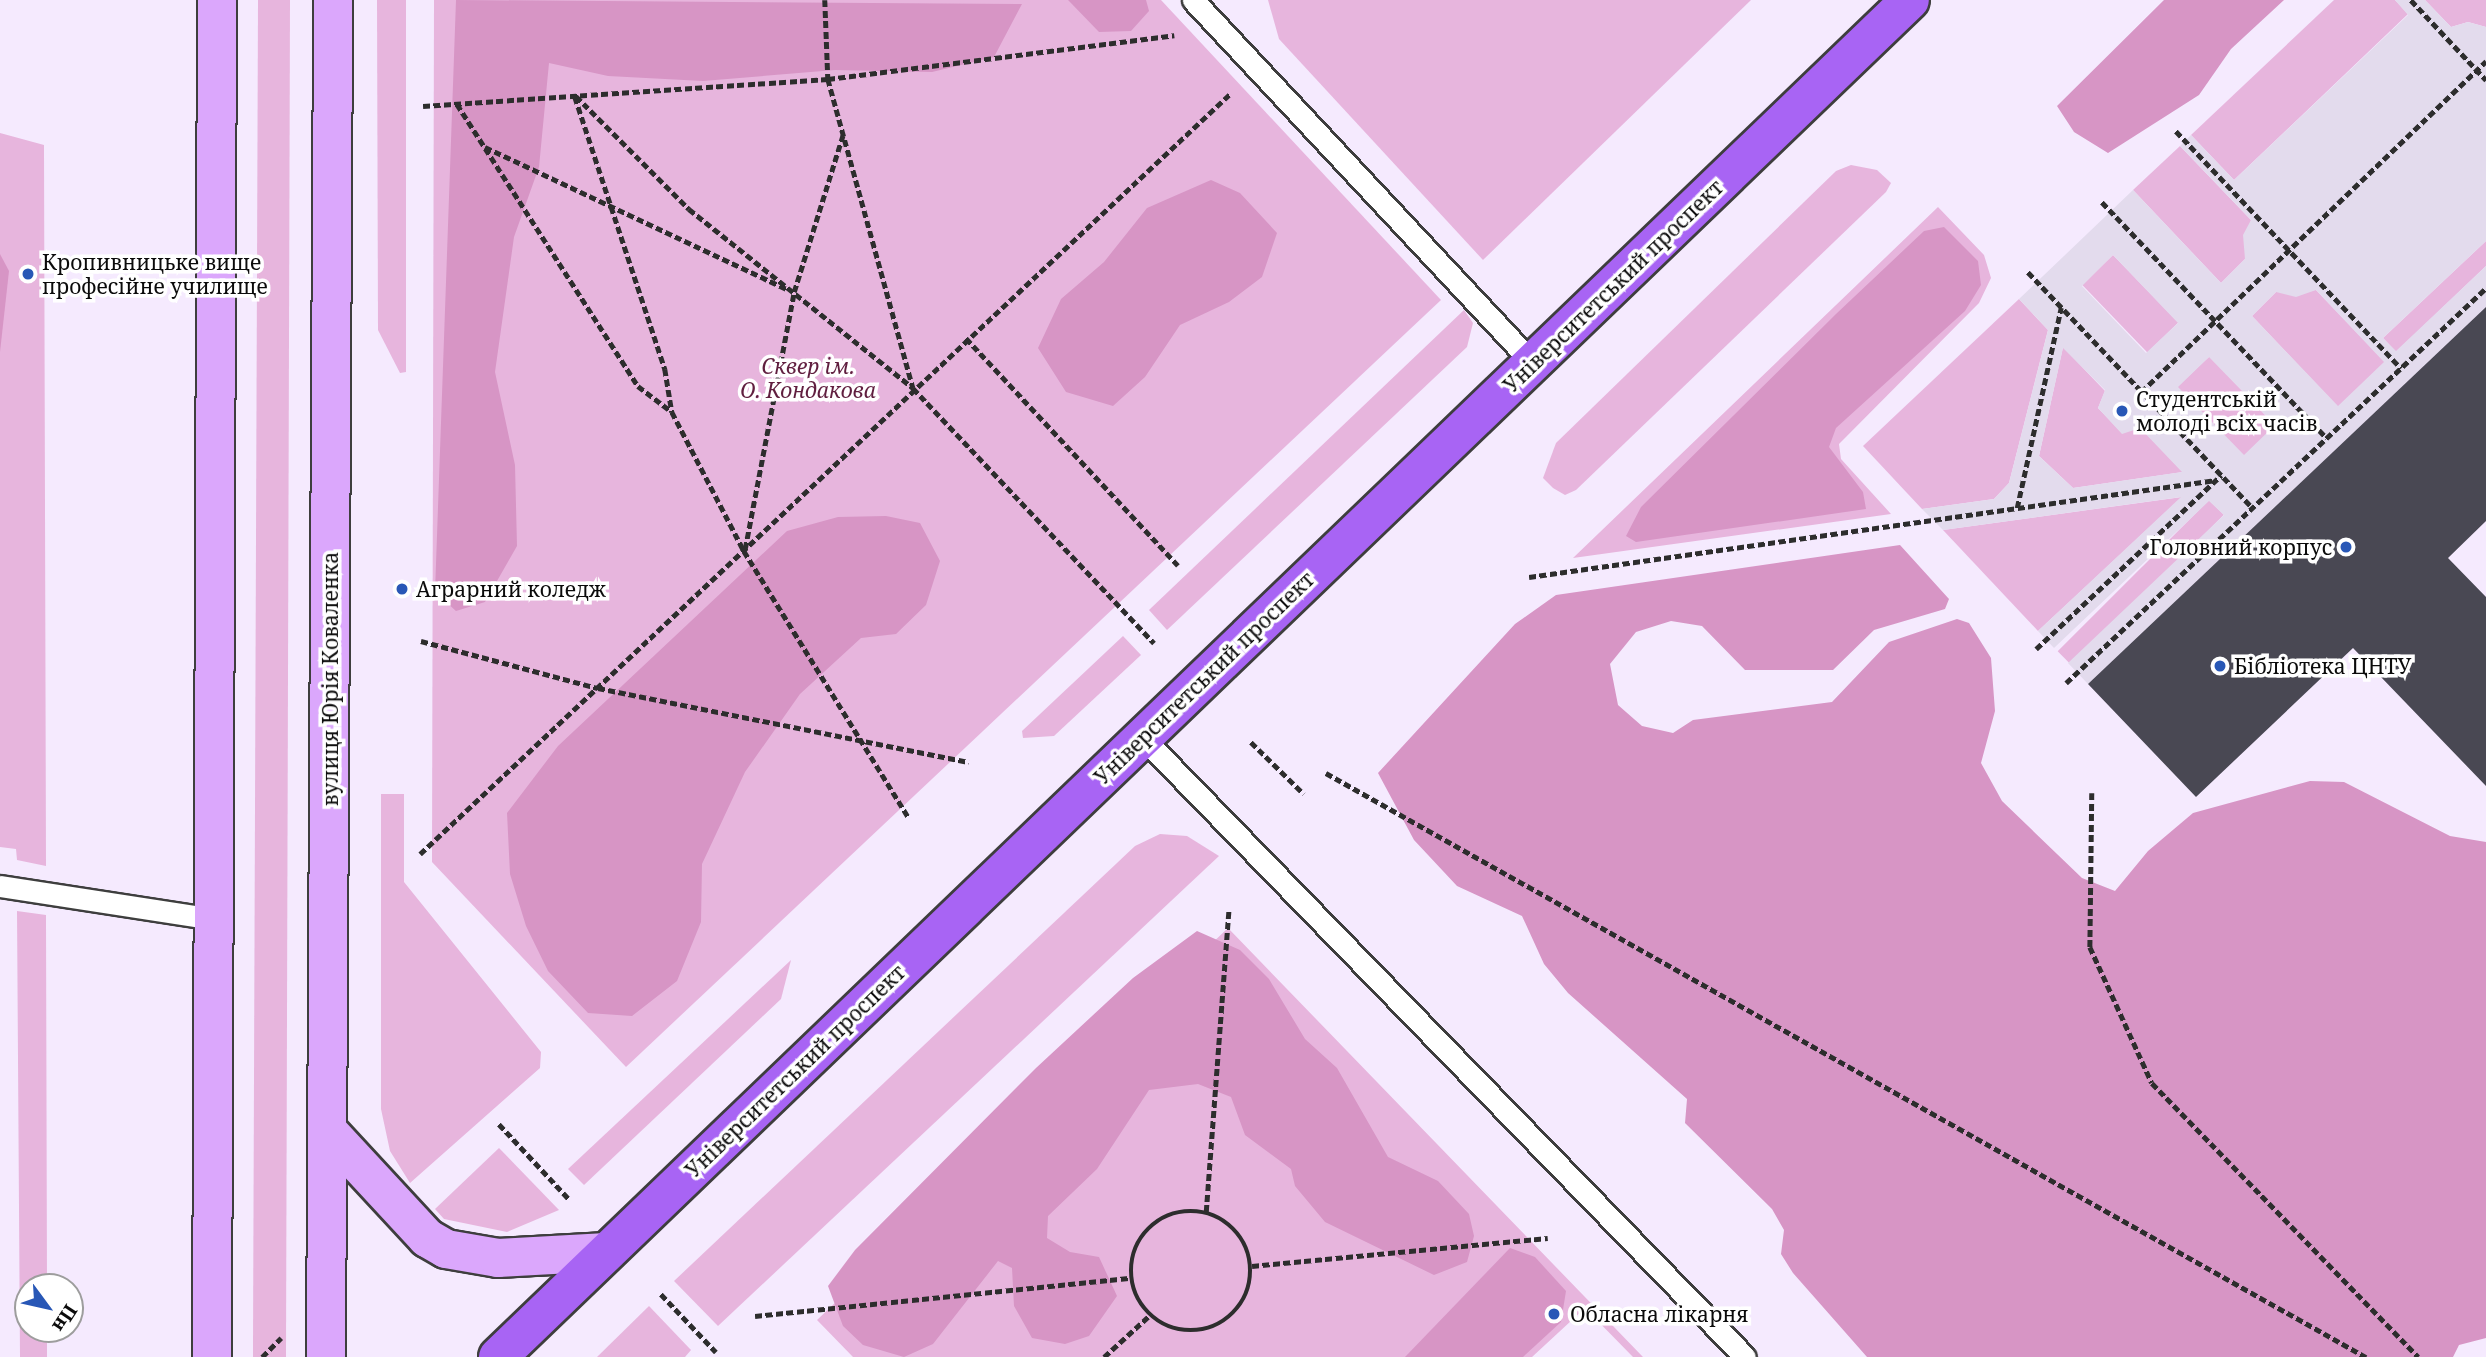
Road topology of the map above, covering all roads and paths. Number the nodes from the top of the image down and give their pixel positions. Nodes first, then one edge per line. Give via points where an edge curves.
1 (217, 0) edge
2 (333, 0) edge
3 (825, 0) edge
4 (1910, 0) edge
5 (2410, 0) edge
6 (1204, 4) edge
7 (1220, 29) junction
8 (2486, 61) edge
9 (1257, 69) junction
10 (2477, 70) junction
11 (828, 79) junction
12 (2486, 80) edge
13 (575, 96) junction
14 (457, 104) junction
15 (423, 106) dead end
16 (2176, 131) dead end
17 (843, 135) junction
18 (484, 147) junction
19 (2102, 202) dead end
20 (612, 207) junction
21 (2289, 250) junction
22 (2028, 272) dead end
23 (2486, 288) edge
24 (794, 292) junction
25 (2062, 307) junction
26 (2216, 321) junction
27 (966, 338) junction
28 (1533, 363) junction
29 (2401, 368) junction
30 (913, 388) junction
31 (2141, 391) junction
32 (672, 412) junction
33 (2327, 438) junction
34 (2221, 475) junction
35 (2216, 480) junction
36 (2017, 508) junction
37 (2253, 508) junction
38 (744, 551) junction
39 (1178, 565) dead end
40 (1529, 577) dead end
41 (421, 641) dead end
42 (1154, 643) dead end
43 (2036, 649) dead end
44 (2066, 683) dead end
45 (598, 688) junction
46 (1143, 738) junction
47 (1251, 742) dead end
48 (865, 746) junction
49 (969, 762) dead end
50 (1326, 773) dead end
51 (2092, 793) dead end
52 (1304, 794) dead end
53 (909, 818) dead end
54 (420, 854) dead end
55 (0, 886) edge
56 (1229, 909) dead end
57 (212, 919) junction
58 (499, 1124) dead end
59 (328, 1131) junction
60 (569, 1199) dead end
61 (1206, 1212) junction
62 (1548, 1238) dead end
63 (607, 1252) junction
64 (1252, 1266) junction
65 (1131, 1278) junction
66 (661, 1294) dead end
67 (1150, 1315) junction
68 (755, 1316) dead end
69 (286, 1332) dead end
70 (716, 1352) dead end
71 (212, 1357) edge
72 (262, 1357) edge
73 (326, 1357) edge
74 (498, 1357) edge
75 (1104, 1357) edge
76 (1745, 1357) edge
77 (2366, 1357) edge
78 (2418, 1357) edge

1 - 57 main road
2 - 59 main road, вулиця Юрія Коваленка
3 - 11 path
4 - 28 main road, Університетський проспект
5 - 10 path
6 - 7 lane
7 - 9 lane
7 - 11 path
8 - 10 path
9 - 27 path
9 - 28 lane
10 - 12 path
10 - 21 path
11 - 13 path
11 - 17 path
13 - 14 path
13 - 20 path
13 - 24 path via 689,209
14 - 15 path
14 - 18 path
16 - 21 path
17 - 24 path
17 - 30 path
18 - 20 path
18 - 32 path via 638,386
19 - 26 path
20 - 24 path
20 - 32 path via 665,369
21 - 26 path
21 - 29 path
22 - 25 path
23 - 29 path
24 - 30 path
24 - 38 path
25 - 31 path
25 - 36 path
26 - 31 path
26 - 33 path
27 - 30 path
27 - 39 path
28 - 46 main road, Університетський проспект
29 - 33 path
30 - 38 path
30 - 42 path
31 - 34 path
32 - 38 path
33 - 37 path
34 - 35 path
34 - 37 path
35 - 36 path
35 - 43 path
36 - 40 path
37 - 44 path
38 - 45 path
38 - 48 path
41 - 45 path
45 - 48 path
45 - 54 path
46 - 63 main road, Університетський проспект
46 - 76 lane
47 - 52 path
48 - 49 path
48 - 53 path
50 - 77 path
51 - 78 path via 2090,947 2152,1083
55 - 57 lane
56 - 61 path
57 - 71 main road
58 - 60 path
59 - 63 main road via 427,1238 446,1249 498,1258
59 - 73 main road, вулиця Юрія Коваленка
61 - 64 path via 1238,1232
61 - 65 path via 1168,1215 1152,1226 1139,1240
62 - 64 path
63 - 74 main road, Університетський проспект
64 - 67 path via 1244,1301 1217,1326 1181,1331
65 - 67 path
65 - 68 path
66 - 70 path
67 - 75 path
69 - 72 path

